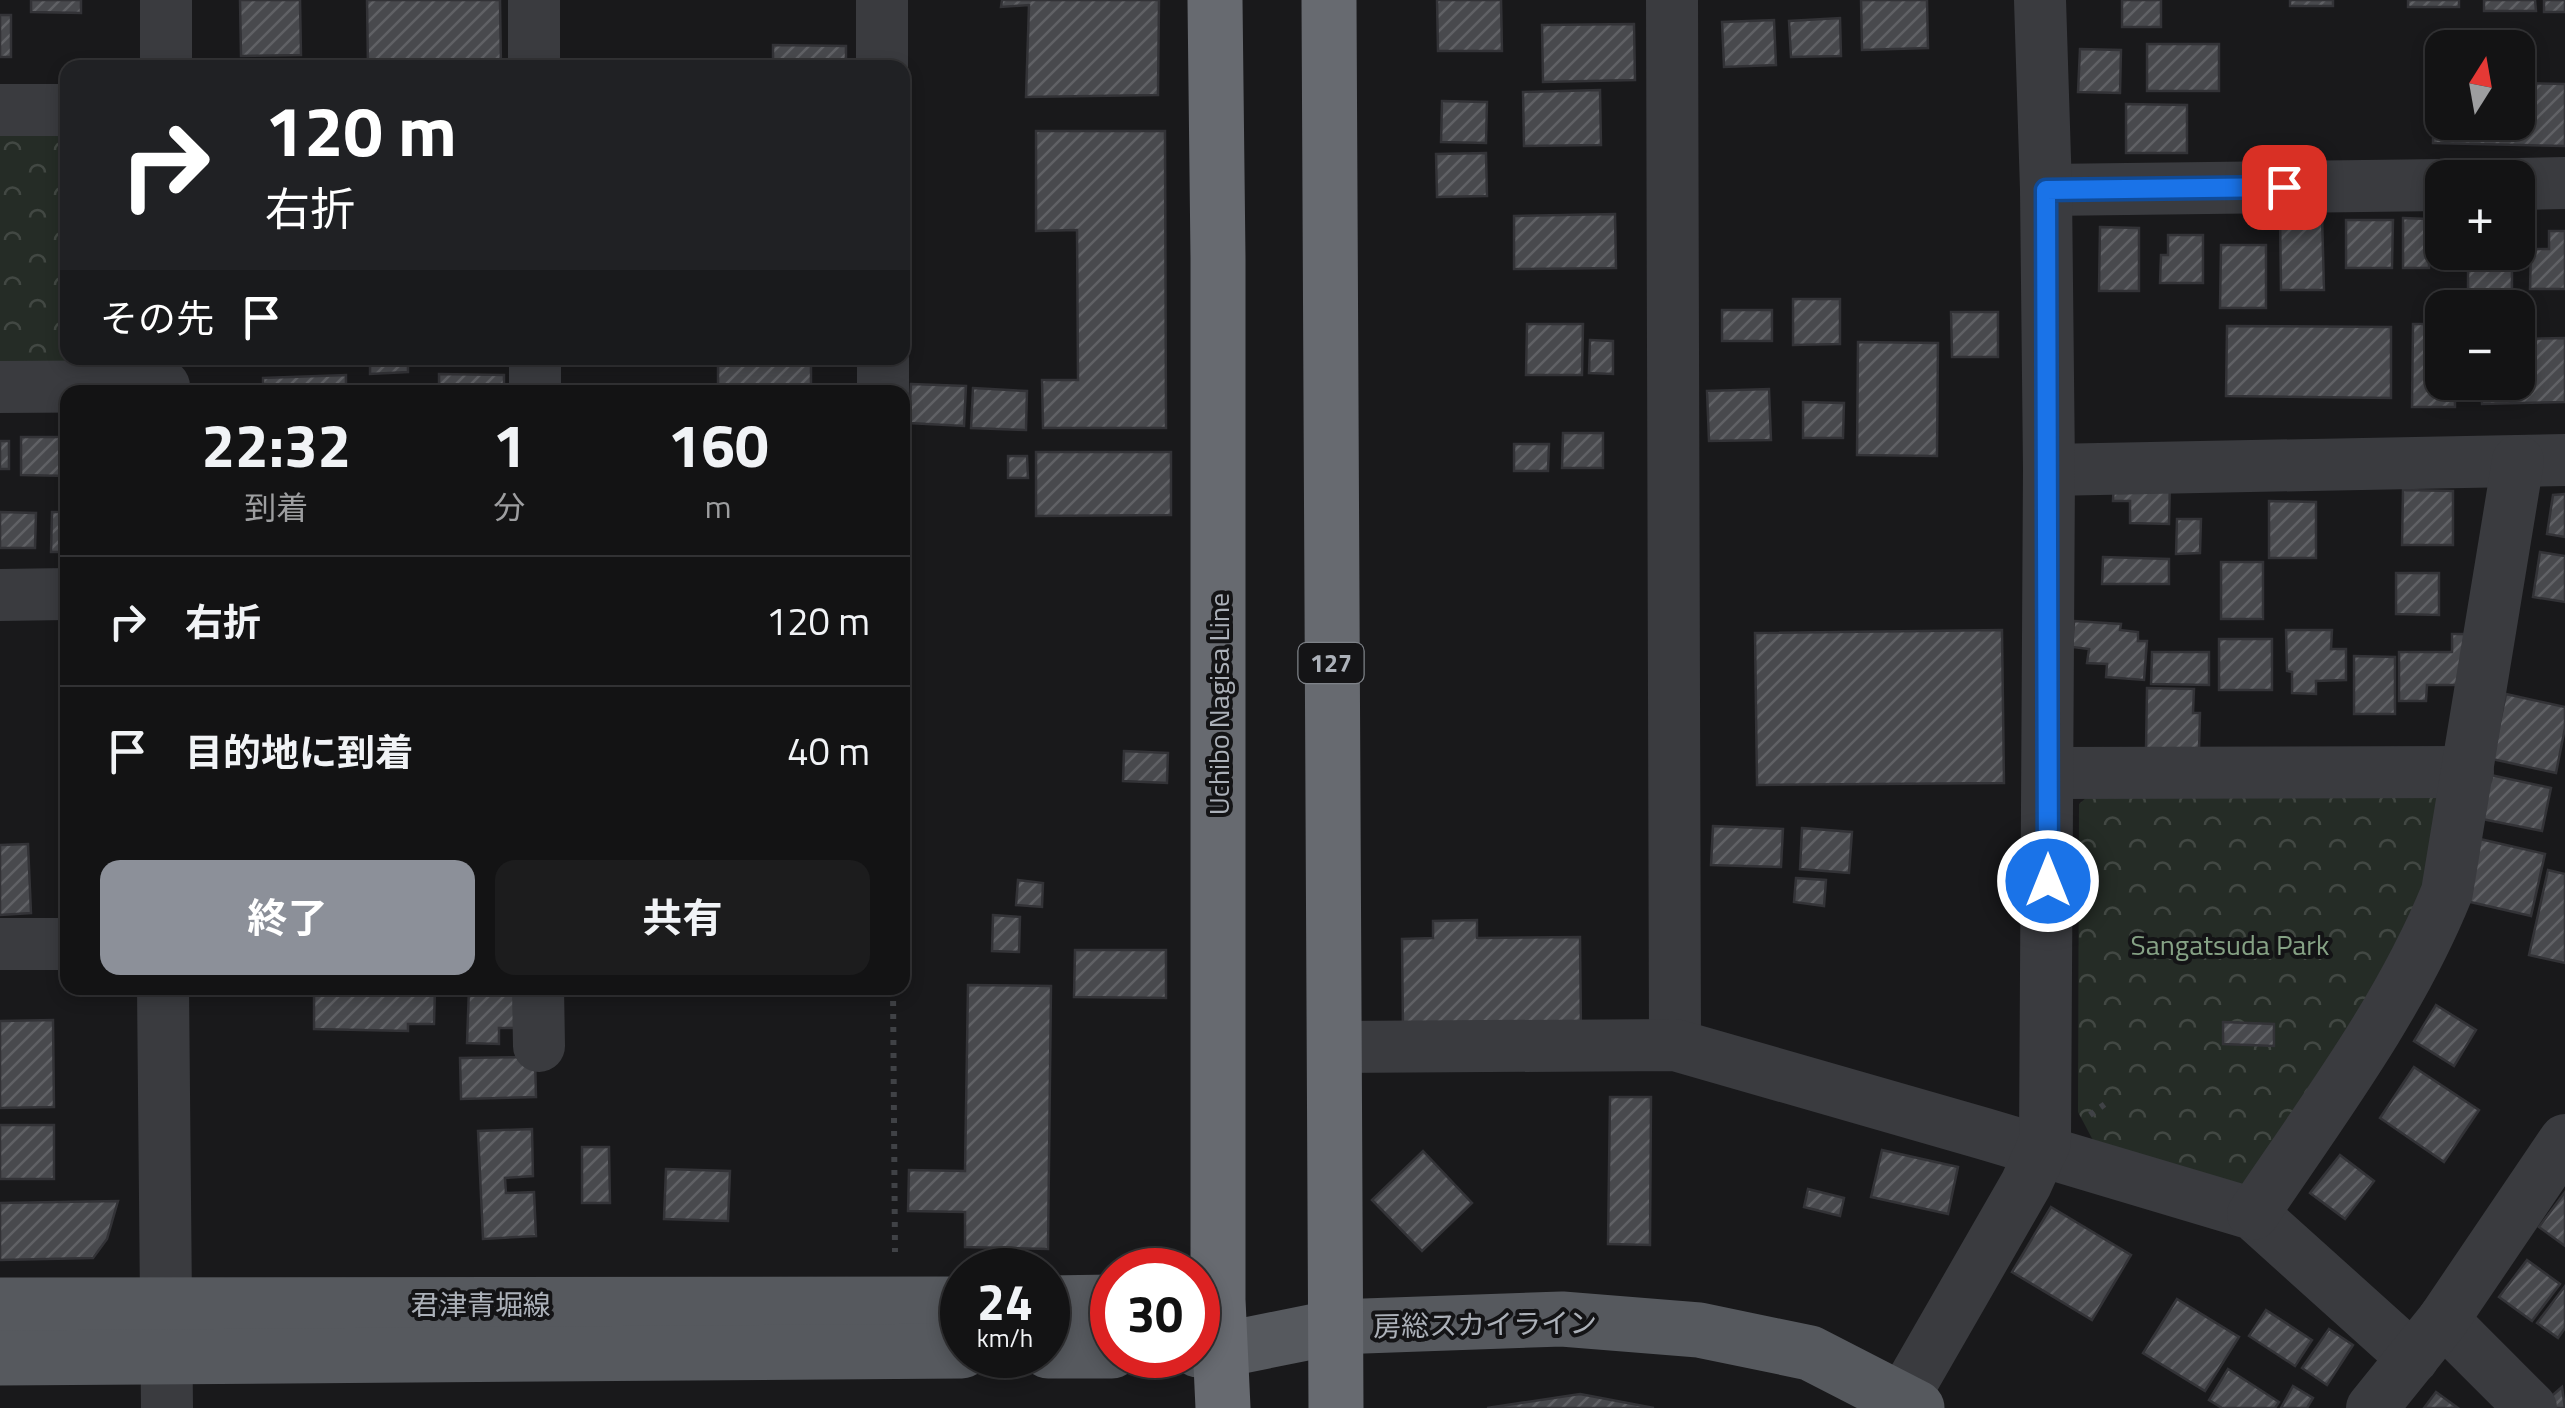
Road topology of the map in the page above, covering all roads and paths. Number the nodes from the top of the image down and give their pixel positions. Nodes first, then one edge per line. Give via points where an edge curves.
1 (166, 0) edge
2 (534, 0) edge
3 (882, 0) edge
4 (1214, 0) edge
5 (1329, 0) edge
6 (1672, 0) edge
7 (2040, 0) edge
8 (166, 60) edge
9 (534, 60) edge
10 (882, 60) edge
11 (0, 110) edge
12 (60, 110) edge
13 (2565, 183) edge
14 (2535, 184) edge
15 (2425, 185) edge
16 (2046, 190) junction
17 (164, 379) edge
18 (0, 387) edge
19 (2541, 461) edge
20 (2048, 470) junction
21 (60, 594) edge
22 (0, 595) edge
23 (2468, 772) junction
24 (2048, 773) junction
25 (0, 944) edge
26 (60, 944) edge
27 (163, 995) edge
28 (538, 995) edge
29 (893, 995) edge
30 (1675, 1045) junction
31 (539, 1046) dead end
32 (1334, 1047) junction
33 (2109, 1101) dead end
34 (2061, 1136) junction
35 (2565, 1140) edge
36 (2253, 1214) junction
37 (1210, 1248) edge
38 (895, 1252) dead end
39 (166, 1303) junction
40 (0, 1304) edge
41 (940, 1304) edge
42 (1220, 1325) edge
43 (1336, 1327) junction
44 (2428, 1339) junction
45 (940, 1353) edge
46 (0, 1358) edge
47 (1218, 1378) edge
48 (167, 1382) edge
49 (1910, 1403) edge
50 (1223, 1408) edge
51 (1336, 1408) edge
52 (2372, 1408) edge
53 (2531, 1408) edge

1 - 8 street
2 - 9 street
3 - 10 street
4 - 37 highway, Uchibo Nagisa Line
5 - 32 highway, 127
6 - 30 street
7 - 16 street
11 - 12 street
13 - 14 street
15 - 16 street
16 - 20 street
17 - 18 street
19 - 20 street
19 - 23 street
20 - 24 street
21 - 22 street
23 - 24 street
23 - 36 street via 2447,892 2424,948
24 - 34 street via 2045,1142
25 - 26 street
27 - 39 street
28 - 31 street
29 - 38 path
30 - 32 street
30 - 34 street
32 - 43 highway, 127
33 - 34 path
34 - 36 street
34 - 49 street via 2026,1184
35 - 44 street
36 - 44 street
39 - 40 main road, 君津青堀線
39 - 41 main road, 君津青堀線
39 - 48 street
42 - 43 main road
43 - 49 main road, 房総スカイライン via 1562,1319 1700,1330 1810,1353
43 - 51 highway, 127
44 - 52 street
44 - 53 street
45 - 48 main road, 君津青堀線
46 - 48 main road, 君津青堀線
47 - 50 highway, Uchibo Nagisa Line

